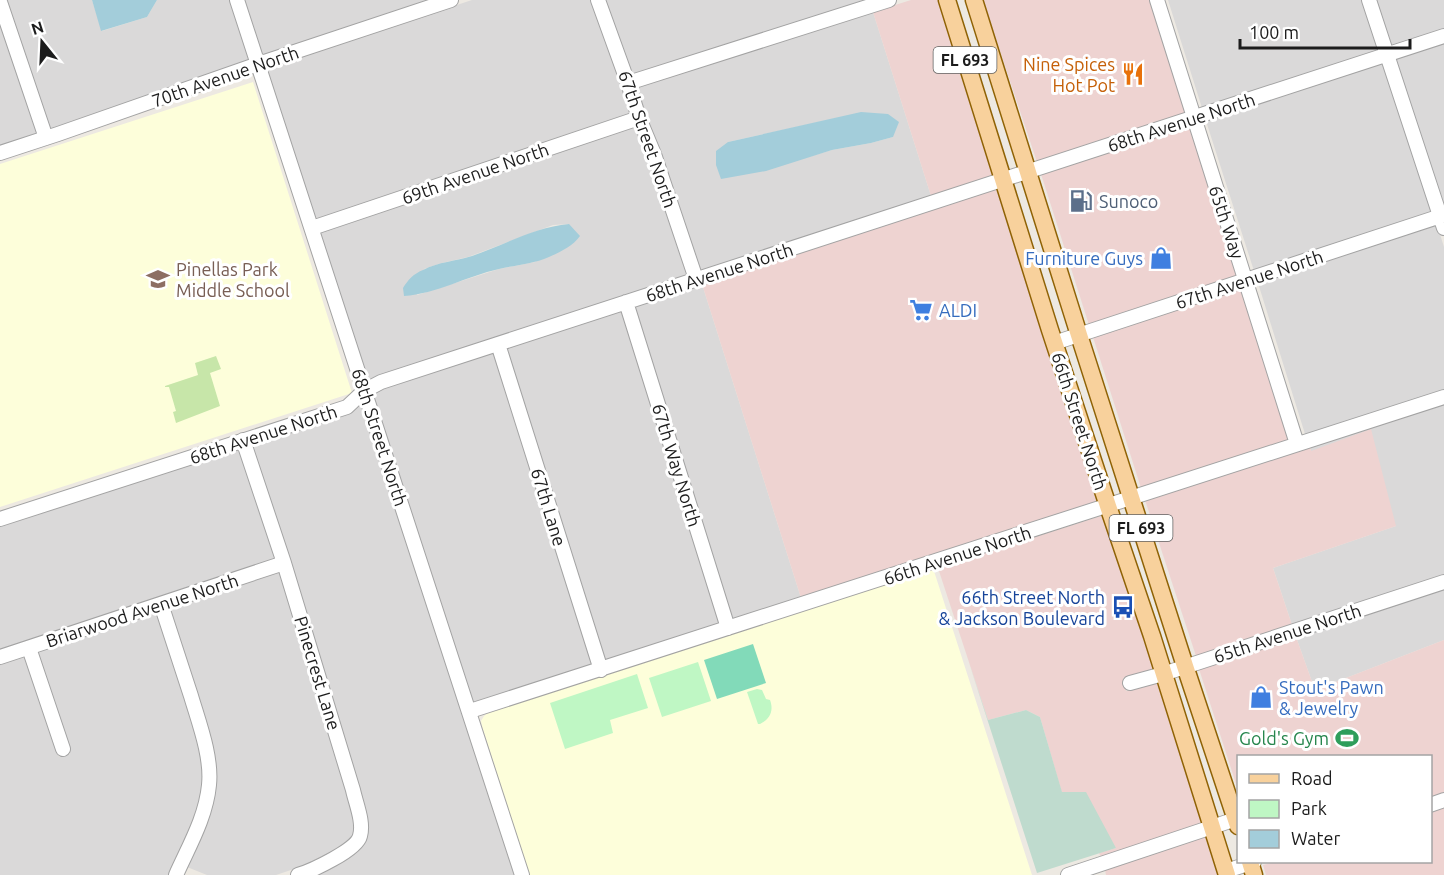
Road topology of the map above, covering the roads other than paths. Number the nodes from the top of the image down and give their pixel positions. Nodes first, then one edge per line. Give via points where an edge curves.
1 (237, 0) edge
2 (451, 0) edge
3 (598, 0) edge
4 (889, 0) edge
5 (946, 0) edge
6 (974, 0) edge
7 (1157, 0) edge
8 (1369, 0) edge
9 (0, 2) edge
10 (1444, 36) edge
11 (1387, 55) junction
12 (258, 64) junction
13 (628, 83) junction
14 (639, 117) junction
15 (1194, 117) junction
16 (46, 138) junction
17 (0, 153) edge
18 (1027, 171) junction
19 (1002, 180) junction
20 (1443, 220) edge
21 (312, 228) junction
22 (696, 279) junction
23 (1246, 280) junction
24 (626, 302) junction
25 (1079, 335) junction
26 (1054, 343) junction
27 (498, 344) junction
28 (364, 391) junction
29 (1444, 397) edge
30 (243, 440) junction
31 (1297, 444) junction
32 (1132, 498) junction
33 (1107, 507) junction
34 (0, 519) edge
35 (284, 563) junction
36 (1444, 582) edge
37 (161, 604) junction
38 (728, 628) junction
39 (29, 648) junction
40 (0, 657) edge
41 (1185, 666) junction
42 (600, 670) junction
43 (1163, 674) junction
44 (1130, 683) dead end
45 (470, 711) junction
46 (63, 749) dead end
47 (1237, 823) edge
48 (1212, 827) junction
49 (1252, 865) edge
50 (182, 873) edge
51 (1227, 873) edge
52 (298, 875) edge
53 (522, 875) edge
54 (1068, 875) edge

1 - 12 street, 68th Street North
2 - 12 street, 70th Avenue North
3 - 13 street, 67th Street North
4 - 13 street
5 - 19 main road, 66th Street North / FL 693
6 - 18 main road, 66th Street North / FL 693
7 - 15 street, 65th Way
8 - 11 street
9 - 16 street
10 - 11 street, 68th Avenue North
11 - 15 street, 68th Avenue North
11 - 20 street
12 - 16 street, 70th Avenue North
12 - 21 street, 68th Street North
13 - 14 street, 67th Street North
14 - 21 street, 69th Avenue North
14 - 22 street, 67th Street North
15 - 18 street, 68th Avenue North
15 - 23 street, 65th Way
16 - 17 street, 70th Avenue North
18 - 19 street, 68th Avenue North
18 - 25 main road, 66th Street North / FL 693
19 - 22 street, 68th Avenue North
19 - 26 main road, 66th Street North / FL 693
20 - 23 street, 67th Avenue North
21 - 28 street, 68th Street North
22 - 24 street, 68th Avenue North
23 - 25 street, 67th Avenue North
23 - 31 street, 65th Way
24 - 27 street, 68th Avenue North
24 - 38 street, 67th Way North
25 - 26 street, 67th Avenue North
25 - 32 main road, 66th Street North / FL 693
26 - 33 main road, 66th Street North / FL 693
27 - 28 street, 68th Avenue North
27 - 42 street, 67th Lane
28 - 30 street, 68th Avenue North via 347,407
28 - 45 street, 68th Street North
29 - 31 street, 66th Avenue North
30 - 34 street, 68th Avenue North
30 - 35 street, Pinecrest Lane
31 - 32 street, 66th Avenue North
32 - 33 street, 66th Avenue North
32 - 41 main road, 66th Street North / FL 693
33 - 38 street, 66th Avenue North
33 - 43 main road, 66th Street North / FL 693
35 - 37 street, Briarwood Avenue North
35 - 52 street, Pinecrest Lane via 362,828 360,839 352,846
36 - 41 street, 65th Avenue North
37 - 39 street, Briarwood Avenue North
37 - 50 street via 200,724 210,784
38 - 42 street, 66th Avenue North
39 - 40 street, Briarwood Avenue North
39 - 46 street
41 - 43 street, 65th Avenue North
41 - 47 main road, 66th Street North / FL 693
42 - 45 street, 66th Avenue North
43 - 44 street, 65th Avenue North
43 - 48 main road, 66th Street North / FL 693
45 - 53 street, 68th Street North
47 - 48 street
48 - 51 main road, 66th Street North / FL 693
48 - 54 street
49 - 51 street

